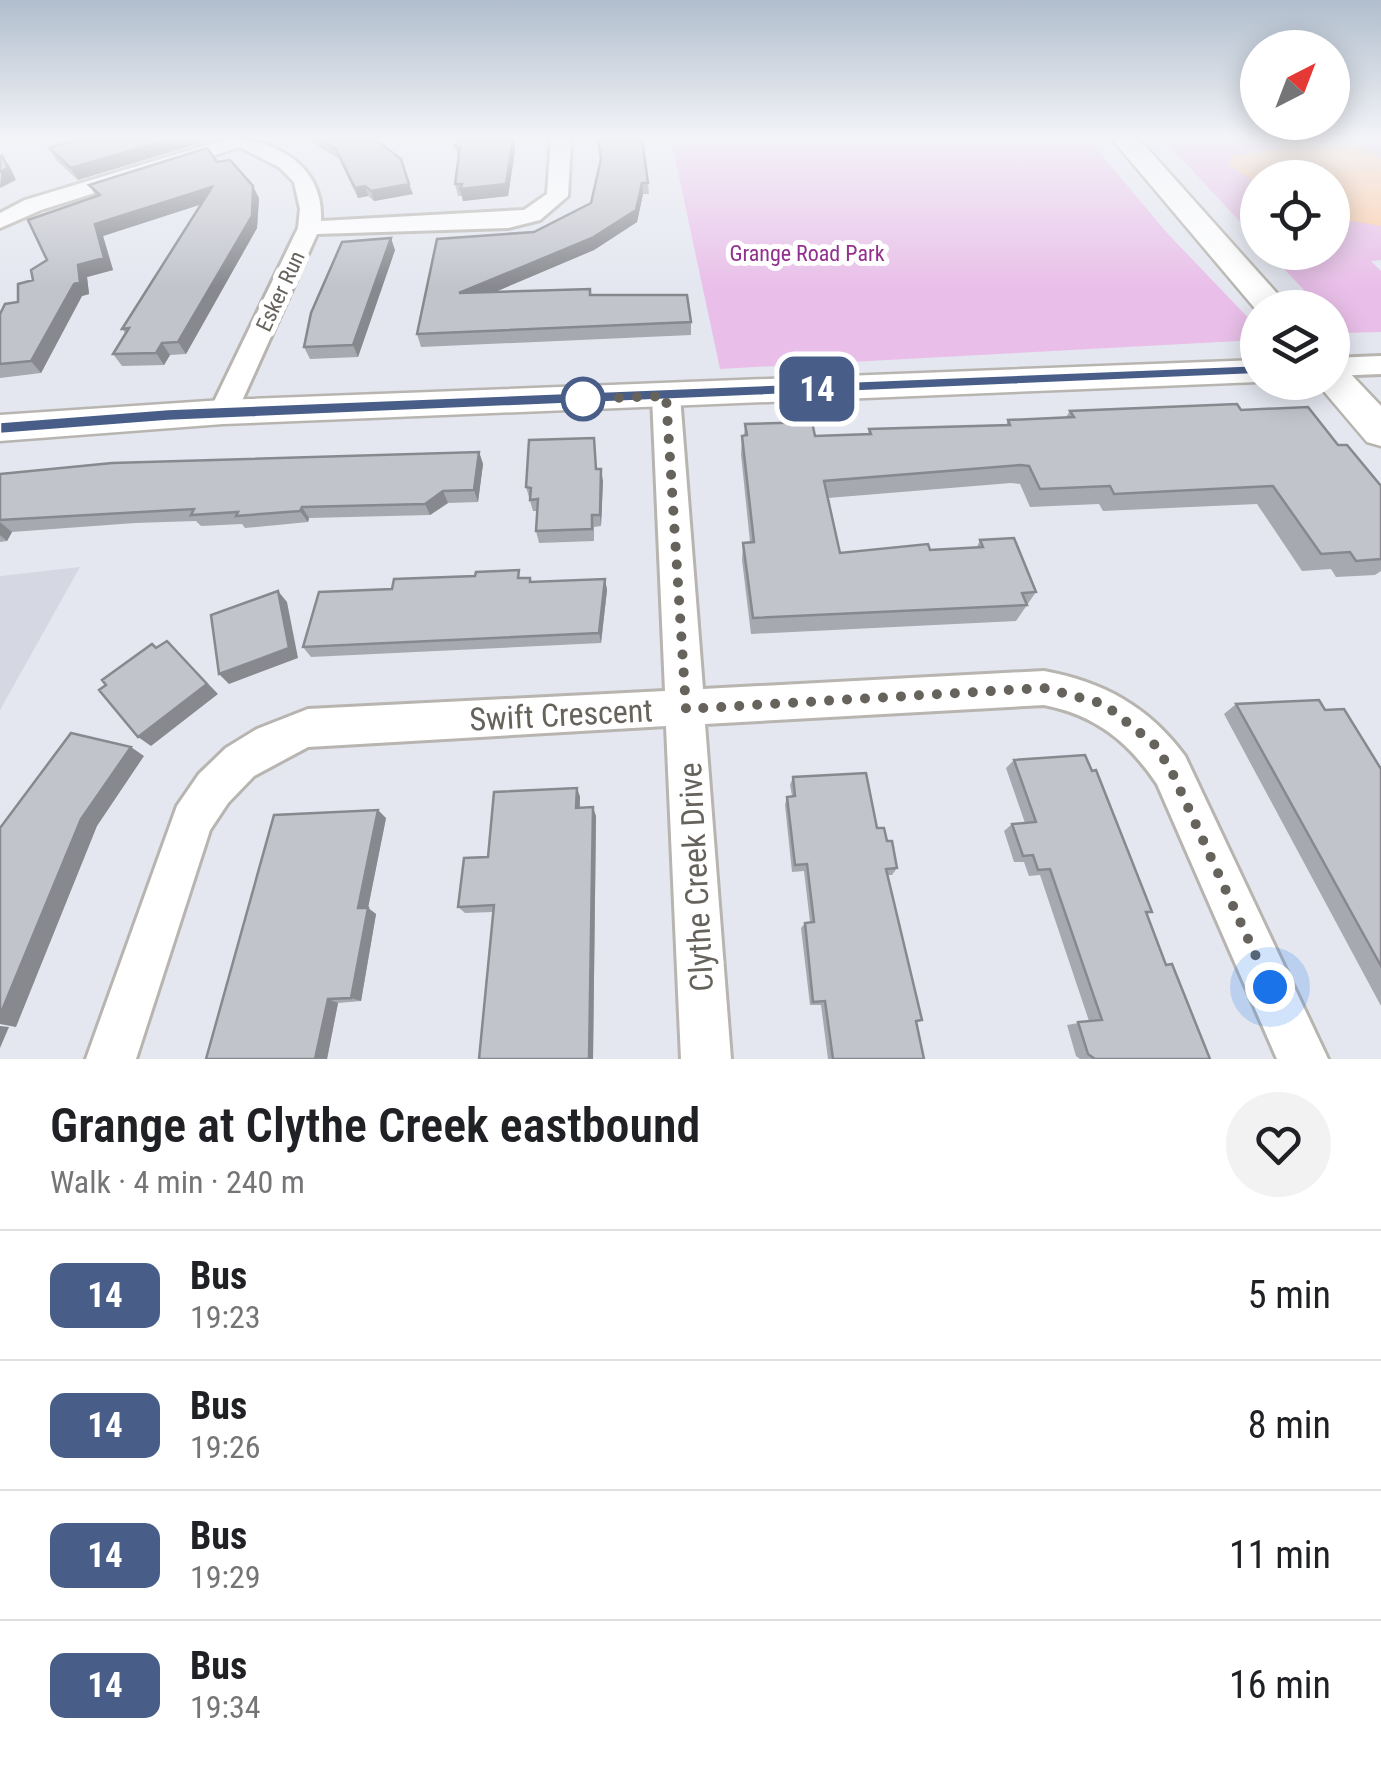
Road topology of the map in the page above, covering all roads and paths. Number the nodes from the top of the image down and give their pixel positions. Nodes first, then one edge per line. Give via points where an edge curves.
1 (86, 188) edge
2 (310, 188) edge
3 (557, 188) edge
4 (1168, 188) edge
5 (0, 221) edge
6 (310, 228) junction
7 (1256, 290) edge
8 (1381, 365) edge
9 (1350, 366) edge
10 (1240, 371) edge
11 (666, 396) junction
12 (1350, 397) edge
13 (223, 412) junction
14 (0, 428) edge
15 (1381, 432) edge
16 (686, 709) junction
17 (111, 1059) edge
18 (706, 1059) edge
19 (1302, 1059) edge

1 - 5 street
2 - 6 street, Esker Run
3 - 6 street via 532,215 508,221
4 - 7 main road
6 - 13 street, Esker Run
8 - 9 street
10 - 11 street
11 - 13 street
11 - 16 street, Clythe Creek Drive
12 - 15 main road
13 - 14 street
16 - 17 street, Swift Crescent via 308,728 256,750 206,792 192,821
16 - 18 street, Clythe Creek Drive
16 - 19 street, Swift Crescent via 1044,688 1104,704 1154,744 1171,770

